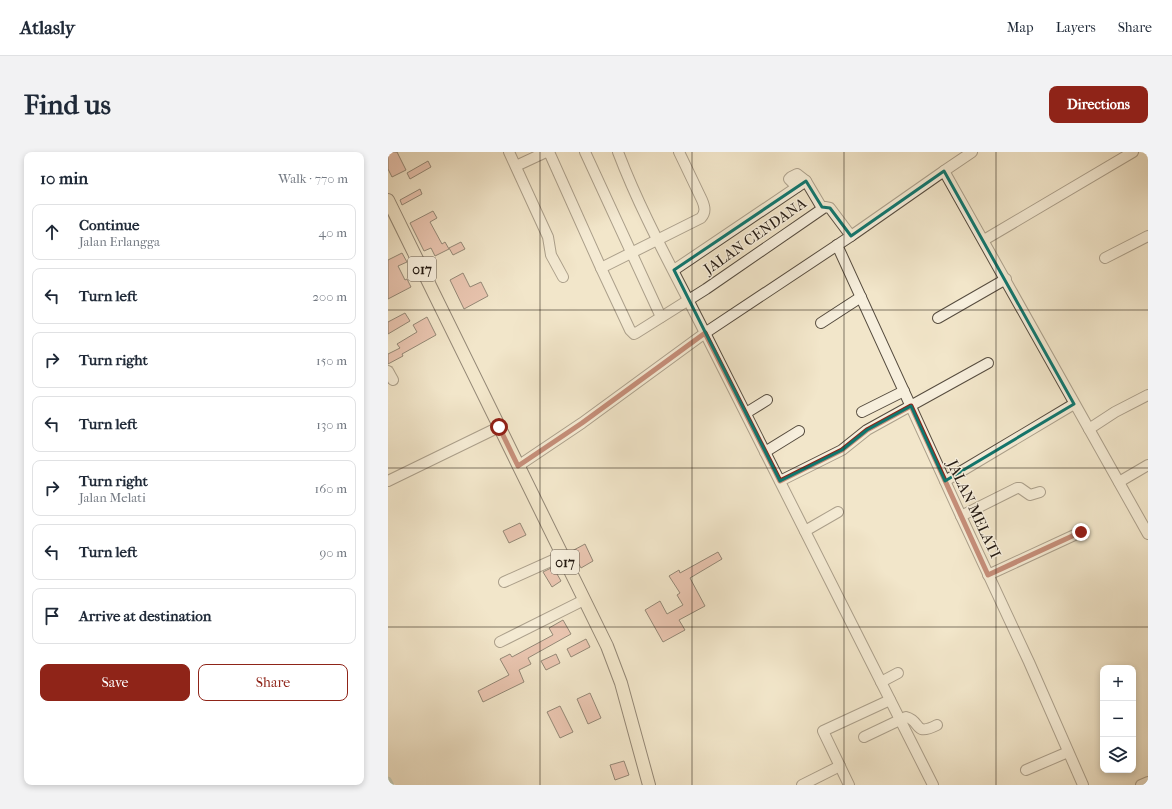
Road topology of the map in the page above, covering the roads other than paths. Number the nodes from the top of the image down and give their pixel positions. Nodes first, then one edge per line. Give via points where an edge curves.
1 (509, 152) edge
2 (547, 152) edge
3 (585, 152) edge
4 (618, 152) edge
5 (679, 152) edge
6 (972, 152) edge
7 (1133, 152) edge
8 (516, 166) junction
9 (944, 171) junction
10 (389, 206) edge
11 (822, 208) junction
12 (851, 236) junction
13 (1148, 236) edge
14 (657, 240) junction
15 (984, 240) junction
16 (837, 245) junction
17 (631, 252) junction
18 (1105, 258) dead end
19 (601, 268) junction
20 (674, 270) junction
21 (563, 277) dead end
22 (1006, 279) junction
23 (861, 297) junction
24 (686, 301) junction
25 (661, 317) junction
26 (938, 318) dead end
27 (821, 323) dead end
28 (703, 334) junction
29 (988, 363) dead end
30 (388, 371) edge
31 (393, 380) dead end
32 (904, 391) junction
33 (1148, 395) edge
34 (767, 400) dead end
35 (1074, 404) junction
36 (911, 406) junction
37 (862, 412) dead end
38 (746, 413) junction
39 (499, 427) junction
40 (1089, 429) junction
41 (799, 432) dead end
42 (765, 452) junction
43 (1148, 465) edge
44 (518, 466) junction
45 (388, 481) edge
46 (780, 481) junction
47 (945, 481) junction
48 (1119, 482) junction
49 (1040, 492) dead end
50 (838, 512) dead end
51 (961, 516) junction
52 (805, 531) junction
53 (1081, 532) dead end
54 (1148, 534) edge
55 (562, 556) junction
56 (988, 575) junction
57 (504, 582) dead end
58 (584, 600) junction
59 (500, 642) dead end
60 (898, 673) dead end
61 (881, 682) junction
62 (890, 700) junction
63 (900, 720) junction
64 (937, 726) dead end
65 (864, 737) dead end
66 (1068, 752) junction
67 (840, 766) junction
68 (1026, 770) dead end
69 (1148, 782) edge
70 (649, 785) edge
71 (802, 785) edge
72 (849, 785) edge
73 (933, 785) edge
74 (1083, 785) edge
75 (1141, 785) edge

1 - 8 street
2 - 8 street
2 - 19 street
3 - 17 street
4 - 14 street
5 - 14 street via 702,200 704,214 701,218
6 - 9 street
7 - 15 street
8 - 21 street via 548,237 551,255
9 - 12 street
9 - 15 street
10 - 39 main road, 017
11 - 12 street, JALAN CENDANA via 828,206
11 - 20 street via 806,181
11 - 24 street, JALAN CENDANA
12 - 16 street
13 - 18 street
14 - 17 street
14 - 20 street
15 - 22 street
16 - 23 street, JALAN MELATI
16 - 28 street
17 - 19 street
17 - 25 street
19 - 25 street, JALAN CENDANA via 632,332 636,333
20 - 24 street
22 - 26 street
22 - 35 street
23 - 27 street
23 - 32 street, JALAN MELATI
24 - 25 street, JALAN CENDANA
24 - 28 street
28 - 38 street
28 - 44 street via 582,423
29 - 36 street
30 - 31 street
32 - 36 street, JALAN MELATI
32 - 37 street
33 - 40 street
34 - 38 street
35 - 40 street
35 - 47 street
36 - 46 street via 867,430 842,450
36 - 47 street, JALAN MELATI
38 - 42 street
39 - 44 main road, 017
39 - 45 street
40 - 48 street
41 - 42 street
42 - 46 street
43 - 48 street
44 - 55 main road, 017
46 - 52 street
47 - 51 street, JALAN MELATI
48 - 54 street
49 - 51 street via 1030,495 1017,488
50 - 52 street
51 - 56 street, JALAN MELATI
52 - 61 street
53 - 56 street
55 - 57 street
55 - 58 main road, 017
56 - 66 street, JALAN MELATI
58 - 59 street
58 - 70 main road, 017 via 615,664
60 - 61 street
61 - 62 street
62 - 63 street
62 - 67 street via 823,731
63 - 64 street via 908,717 923,730
63 - 65 street
63 - 73 street
66 - 68 street
66 - 74 street, JALAN MELATI
67 - 71 street
67 - 72 street
69 - 75 street

